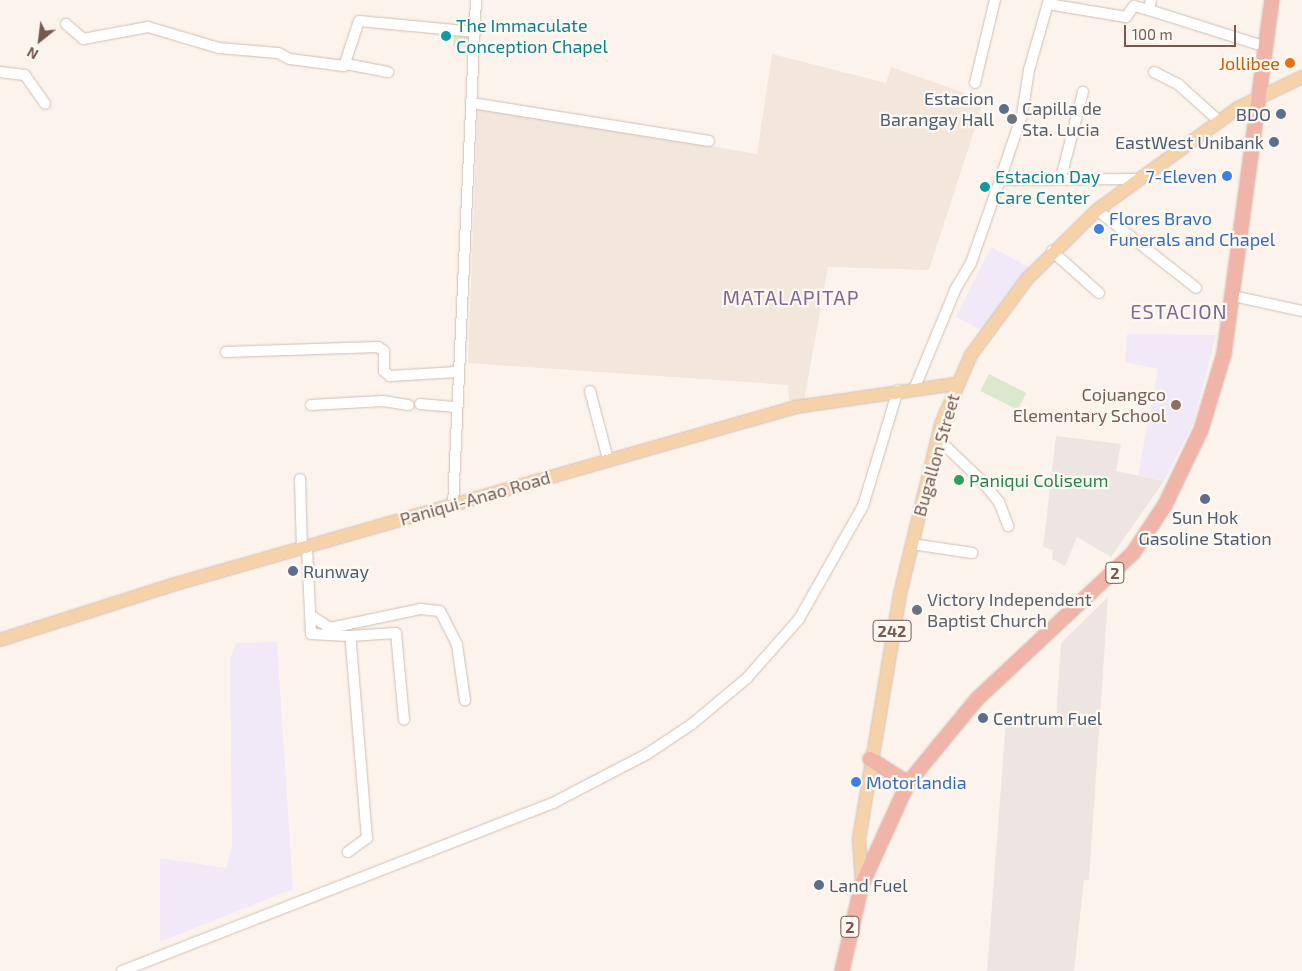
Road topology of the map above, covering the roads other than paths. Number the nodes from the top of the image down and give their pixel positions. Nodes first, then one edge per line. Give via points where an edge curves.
1 (476, 0) edge
2 (995, 0) edge
3 (1272, 0) edge
4 (1048, 2) edge
5 (1150, 5) edge
6 (66, 24) dead end
7 (475, 32) junction
8 (1266, 47) junction
9 (346, 64) junction
10 (0, 72) edge
11 (388, 72) dead end
12 (1154, 72) dead end
13 (1302, 76) edge
14 (975, 83) dead end
15 (1083, 92) dead end
16 (1258, 95) junction
17 (472, 103) junction
18 (45, 104) dead end
19 (1219, 121) junction
20 (709, 141) dead end
21 (1061, 178) junction
22 (1137, 179) junction
23 (1000, 180) junction
24 (1097, 210) junction
25 (1052, 251) junction
26 (1196, 288) dead end
27 (1099, 293) dead end
28 (1233, 296) junction
29 (1302, 311) edge
30 (226, 352) dead end
31 (456, 372) junction
32 (956, 384) junction
33 (915, 387) junction
34 (898, 390) junction
35 (590, 391) dead end
36 (311, 404) dead end
37 (420, 404) dead end
38 (409, 405) dead end
39 (456, 407) junction
40 (938, 439) junction
41 (608, 459) junction
42 (300, 479) dead end
43 (453, 506) junction
44 (1008, 526) dead end
45 (912, 544) junction
46 (304, 549) junction
47 (972, 553) dead end
48 (313, 617) junction
49 (350, 636) junction
50 (0, 640) edge
51 (465, 700) dead end
52 (404, 720) dead end
53 (870, 760) junction
54 (908, 783) junction
55 (348, 852) dead end
56 (862, 884) junction
57 (122, 971) edge
58 (842, 971) edge

1 - 7 street
2 - 14 street
3 - 8 highway, 2
4 - 5 street via 1126,17 1134,6
4 - 23 street via 1022,114
5 - 8 street
6 - 9 street via 83,39 148,27 219,48
7 - 9 street via 359,21
7 - 17 street
8 - 16 highway, 2
9 - 11 street
10 - 18 street via 25,75
12 - 19 street via 1178,84
13 - 16 main road, 242
15 - 21 street
16 - 19 main road, Bugallon Street / 242
16 - 28 highway, 2
17 - 20 street
17 - 31 street
19 - 22 main road, Bugallon Street / 242
21 - 22 street
21 - 23 street
22 - 24 main road, Bugallon Street / 242
23 - 33 street via 971,263 956,288
24 - 25 main road, Bugallon Street / 242
24 - 26 street
25 - 27 street
25 - 32 main road, Bugallon Street / 242 via 984,333
28 - 29 street
28 - 54 highway, 2 via 1212,401 1152,525 1106,582 964,712
30 - 31 street via 378,347 384,351 384,371 390,376
31 - 39 street
32 - 33 main road, Paniqui-Anao Road
32 - 40 main road, Bugallon Street / 242
33 - 34 main road, Paniqui-Anao Road
34 - 41 main road, Paniqui-Anao Road via 796,407
34 - 57 street via 860,513 799,619 747,678 692,724 647,754 553,803
35 - 41 street
36 - 38 street via 383,401
37 - 39 street
39 - 43 street
40 - 44 street via 982,480 999,502
40 - 45 main road, Bugallon Street / 242
41 - 43 main road, Paniqui-Anao Road
42 - 46 street
43 - 46 main road, Paniqui-Anao Road
45 - 47 street
45 - 53 main road, Bugallon Street / 242
46 - 48 street
46 - 50 main road, Paniqui-Anao Road
48 - 49 street via 310,631 315,637
48 - 51 street via 330,628 420,608 440,611 457,645
49 - 52 street via 396,632
49 - 55 street via 367,838
53 - 54 highway
53 - 56 main road, Bugallon Street / 242 via 858,849
54 - 56 highway, 2
56 - 58 highway, 2

